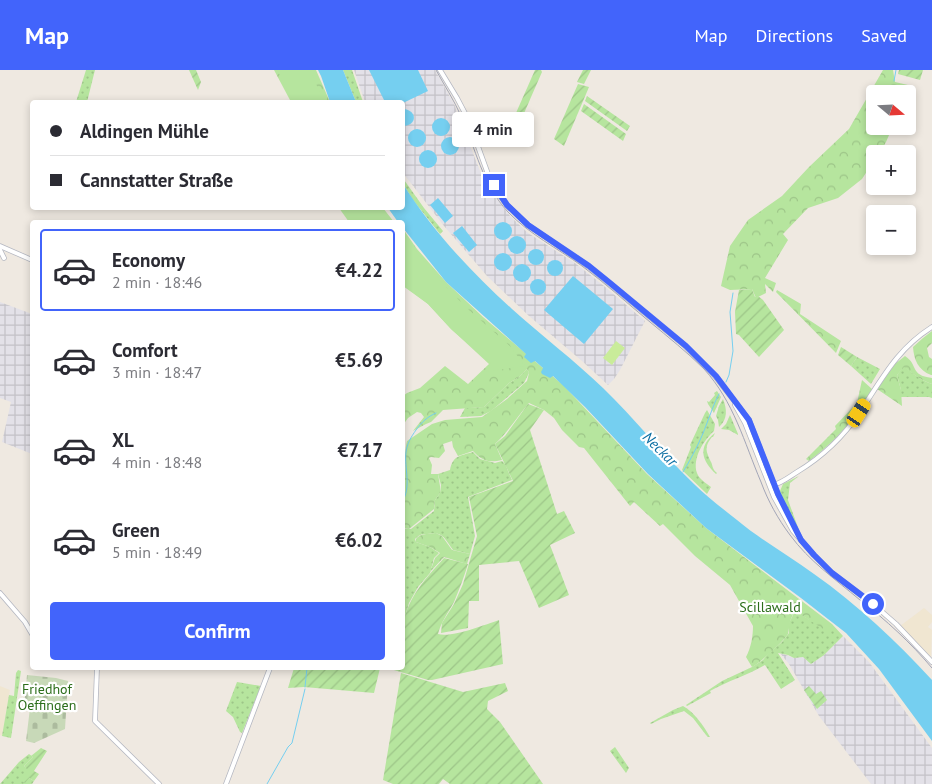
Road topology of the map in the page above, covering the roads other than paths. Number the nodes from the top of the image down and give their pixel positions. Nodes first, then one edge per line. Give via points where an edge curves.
1 (440, 70) edge
2 (0, 246) edge
3 (0, 250) edge
4 (4, 258) dead end
5 (30, 259) edge
6 (932, 327) edge
7 (788, 478) junction
8 (780, 483) junction
9 (772, 484) junction
10 (778, 494) junction
11 (801, 540) junction
12 (0, 593) edge
13 (30, 631) edge
14 (932, 662) edge
15 (97, 670) edge
16 (269, 670) edge
17 (159, 784) edge
18 (226, 784) edge

1 - 9 main road via 468,119 488,174 507,205 528,225 589,266 686,346 716,376 734,401
2 - 5 main road
3 - 4 main road
6 - 7 main road via 895,360 832,446
7 - 8 main road
7 - 9 main road
8 - 9 main road
8 - 10 main road
9 - 10 main road
9 - 11 main road via 789,526
10 - 11 main road
11 - 14 main road via 832,573 896,624
12 - 13 main road
15 - 17 main road via 97,723
16 - 18 main road

